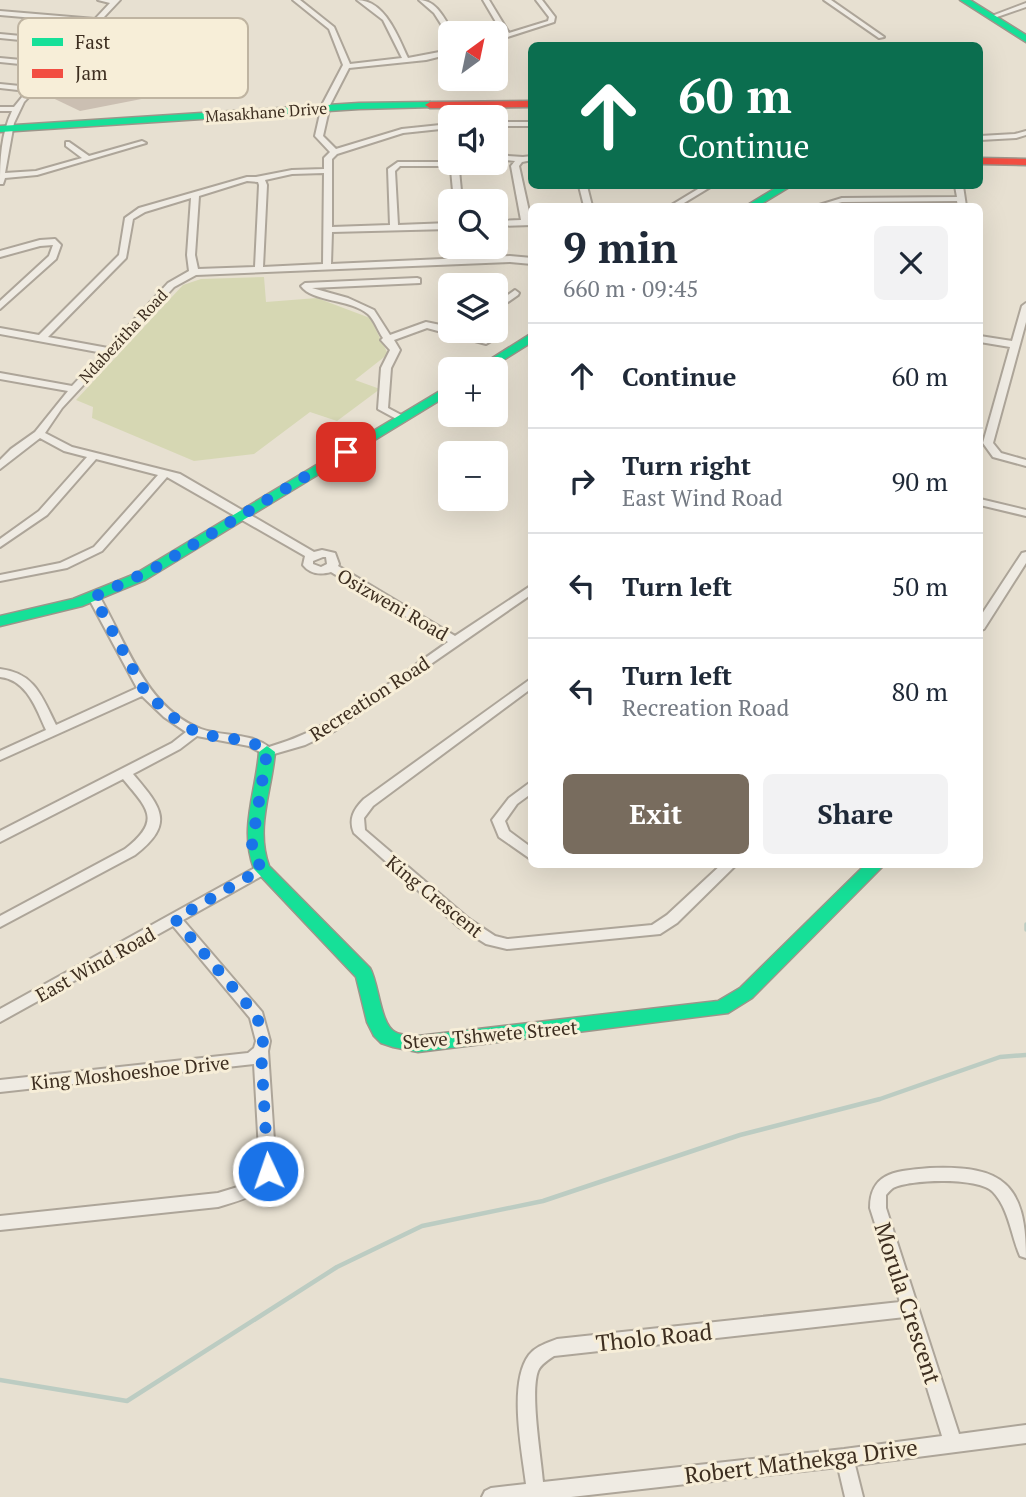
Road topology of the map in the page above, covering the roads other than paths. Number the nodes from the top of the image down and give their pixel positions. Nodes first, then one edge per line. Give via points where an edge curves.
1 (101, 0) edge
2 (296, 0) edge
3 (360, 0) edge
4 (422, 0) edge
5 (486, 0) edge
6 (539, 0) edge
7 (827, 0) edge
8 (964, 0) edge
9 (116, 1) edge
10 (1026, 5) edge
11 (0, 13) edge
12 (992, 17) junction
13 (61, 18) edge
14 (101, 18) edge
15 (442, 21) edge
16 (498, 21) edge
17 (0, 36) edge
18 (508, 36) edge
19 (881, 37) dead end
20 (18, 38) edge
21 (1026, 39) edge
22 (438, 54) edge
23 (0, 60) edge
24 (406, 60) junction
25 (18, 62) edge
26 (347, 66) junction
27 (0, 86) edge
28 (18, 88) edge
29 (25, 98) edge
30 (528, 104) edge
31 (325, 108) junction
32 (0, 109) edge
33 (17, 109) junction
34 (508, 124) edge
35 (528, 124) edge
36 (438, 127) edge
37 (5, 129) edge
38 (1026, 133) edge
39 (983, 138) edge
40 (142, 143) dead end
41 (69, 144) dead end
42 (334, 152) junction
43 (87, 158) junction
44 (508, 158) edge
45 (527, 159) edge
46 (438, 161) edge
47 (983, 161) edge
48 (1026, 162) edge
49 (327, 170) junction
50 (0, 176) edge
51 (258, 179) junction
52 (0, 182) edge
53 (703, 189) edge
54 (781, 189) edge
55 (195, 194) junction
56 (679, 203) edge
57 (756, 203) edge
58 (828, 203) edge
59 (897, 203) edge
60 (962, 203) edge
61 (528, 218) edge
62 (528, 222) edge
63 (508, 223) edge
64 (438, 226) edge
65 (394, 228) junction
66 (328, 230) junction
67 (0, 254) edge
68 (528, 261) edge
69 (396, 263) junction
70 (327, 266) junction
71 (259, 268) junction
72 (194, 272) junction
73 (417, 281) dead end
74 (399, 282) junction
75 (515, 293) dead end
76 (508, 299) edge
77 (0, 306) edge
78 (1026, 307) edge
79 (438, 327) edge
80 (0, 331) edge
81 (41, 338) junction
82 (386, 340) junction
83 (528, 340) edge
84 (983, 340) edge
85 (1016, 345) junction
86 (528, 349) edge
87 (109, 351) junction
88 (500, 357) edge
89 (508, 362) edge
90 (1, 378) edge
91 (74, 389) junction
92 (438, 396) edge
93 (438, 406) edge
94 (402, 419) junction
95 (38, 434) junction
96 (93, 456) junction
97 (1026, 463) edge
98 (0, 466) edge
99 (166, 472) junction
100 (983, 503) edge
101 (1026, 513) edge
102 (248, 518) junction
103 (0, 544) edge
104 (1026, 555) edge
105 (0, 578) edge
106 (528, 592) edge
107 (96, 600) junction
108 (983, 621) edge
109 (0, 623) edge
110 (455, 640) junction
111 (0, 673) edge
112 (528, 685) edge
113 (144, 690) junction
114 (53, 730) junction
115 (196, 731) junction
116 (267, 752) junction
117 (0, 756) edge
118 (125, 773) junction
119 (528, 789) edge
120 (0, 837) edge
121 (528, 852) edge
122 (727, 868) edge
123 (873, 868) edge
124 (262, 869) junction
125 (175, 919) junction
126 (0, 922) edge
127 (0, 1016) edge
128 (261, 1051) junction
129 (0, 1086) edge
130 (0, 1223) edge
131 (1026, 1251) edge
132 (909, 1309) junction
133 (1026, 1434) edge
134 (953, 1443) junction
135 (844, 1458) junction
136 (536, 1491) junction
137 (491, 1497) edge
138 (855, 1497) edge

1 - 9 street
2 - 26 street via 332,28
3 - 24 street via 386,20
4 - 15 street
5 - 16 street
6 - 18 street via 552,21
7 - 19 street
8 - 12 street
9 - 14 street
10 - 12 street
11 - 13 street
12 - 21 street
17 - 20 street
22 - 24 street
23 - 25 street
24 - 26 street
26 - 31 street
27 - 28 street
29 - 33 street
30 - 31 street, Masakhane Drive
31 - 37 street, Masakhane Drive
31 - 42 street via 319,138
32 - 33 street
33 - 37 street
34 - 35 street
36 - 42 street via 402,131
37 - 50 street
38 - 39 street
40 - 43 street
41 - 43 street
42 - 49 street via 328,156
43 - 50 street via 34,173
44 - 45 street
45 - 61 street via 515,166
46 - 65 street via 392,167
47 - 48 street
49 - 51 street
49 - 66 street
50 - 52 street
51 - 55 street
51 - 71 street via 263,185
53 - 56 street
54 - 57 street
55 - 72 street
55 - 81 street via 131,216 123,256
58 - 59 street
59 - 60 street
62 - 63 street
64 - 65 street
65 - 66 street
66 - 70 street
67 - 77 street via 45,242 57,245 53,257
68 - 69 street
69 - 70 street
69 - 74 street
70 - 71 street
71 - 72 street
72 - 87 street, Ndabezitha Road via 171,285
73 - 74 street
74 - 82 street via 305,286 369,311
75 - 76 street
78 - 85 street
79 - 82 street via 426,325
80 - 81 street
81 - 87 street
82 - 94 street via 394,351 384,376 383,409
83 - 88 street
84 - 85 street
85 - 97 street via 988,443 997,455
86 - 89 street
87 - 91 street, Ndabezitha Road
90 - 91 street
91 - 95 street, Ndabezitha Road
92 - 94 street
93 - 102 street
94 - 102 street via 321,465
95 - 96 street
95 - 98 street, Ndabezitha Road
96 - 99 street
96 - 103 street via 43,513
99 - 102 street
99 - 105 street via 98,549 62,566
100 - 101 street
102 - 107 street
102 - 110 street, Osizweni Road via 312,556 331,555 335,561 331,567
104 - 108 street
106 - 110 street, Recreation Road
107 - 109 street
107 - 113 street
110 - 116 street, Recreation Road via 330,729
111 - 114 street via 25,679
112 - 122 street, King Crescent via 373,799 358,813 360,833 464,923 507,944 655,930
113 - 114 street
113 - 115 street
114 - 117 street
115 - 116 street
115 - 118 street
116 - 124 street, Steve Tshwete Street via 252,844
118 - 120 street
118 - 126 street via 155,811 155,825 147,839
119 - 121 street via 498,820 504,834
123 - 124 street, Steve Tshwete Street via 746,993 722,1008 406,1044 382,1037 376,1027 373,990 364,974
124 - 125 street, East Wind Road
125 - 127 street, East Wind Road
125 - 128 street via 257,1016
128 - 129 street, King Moshoeshoe Drive via 251,1059
128 - 130 street via 268,1171 246,1192 218,1200
131 - 132 street, Morula Crescent via 1008,1203 993,1182 965,1173 893,1180 881,1188 876,1201
132 - 134 street, Morula Crescent
132 - 136 street, Tholo Road via 544,1352 527,1380
133 - 134 street, Robert Mathekga Drive
134 - 135 street, Robert Mathekga Drive
135 - 136 street, Robert Mathekga Drive
135 - 138 street
136 - 137 street, Robert Mathekga Drive

